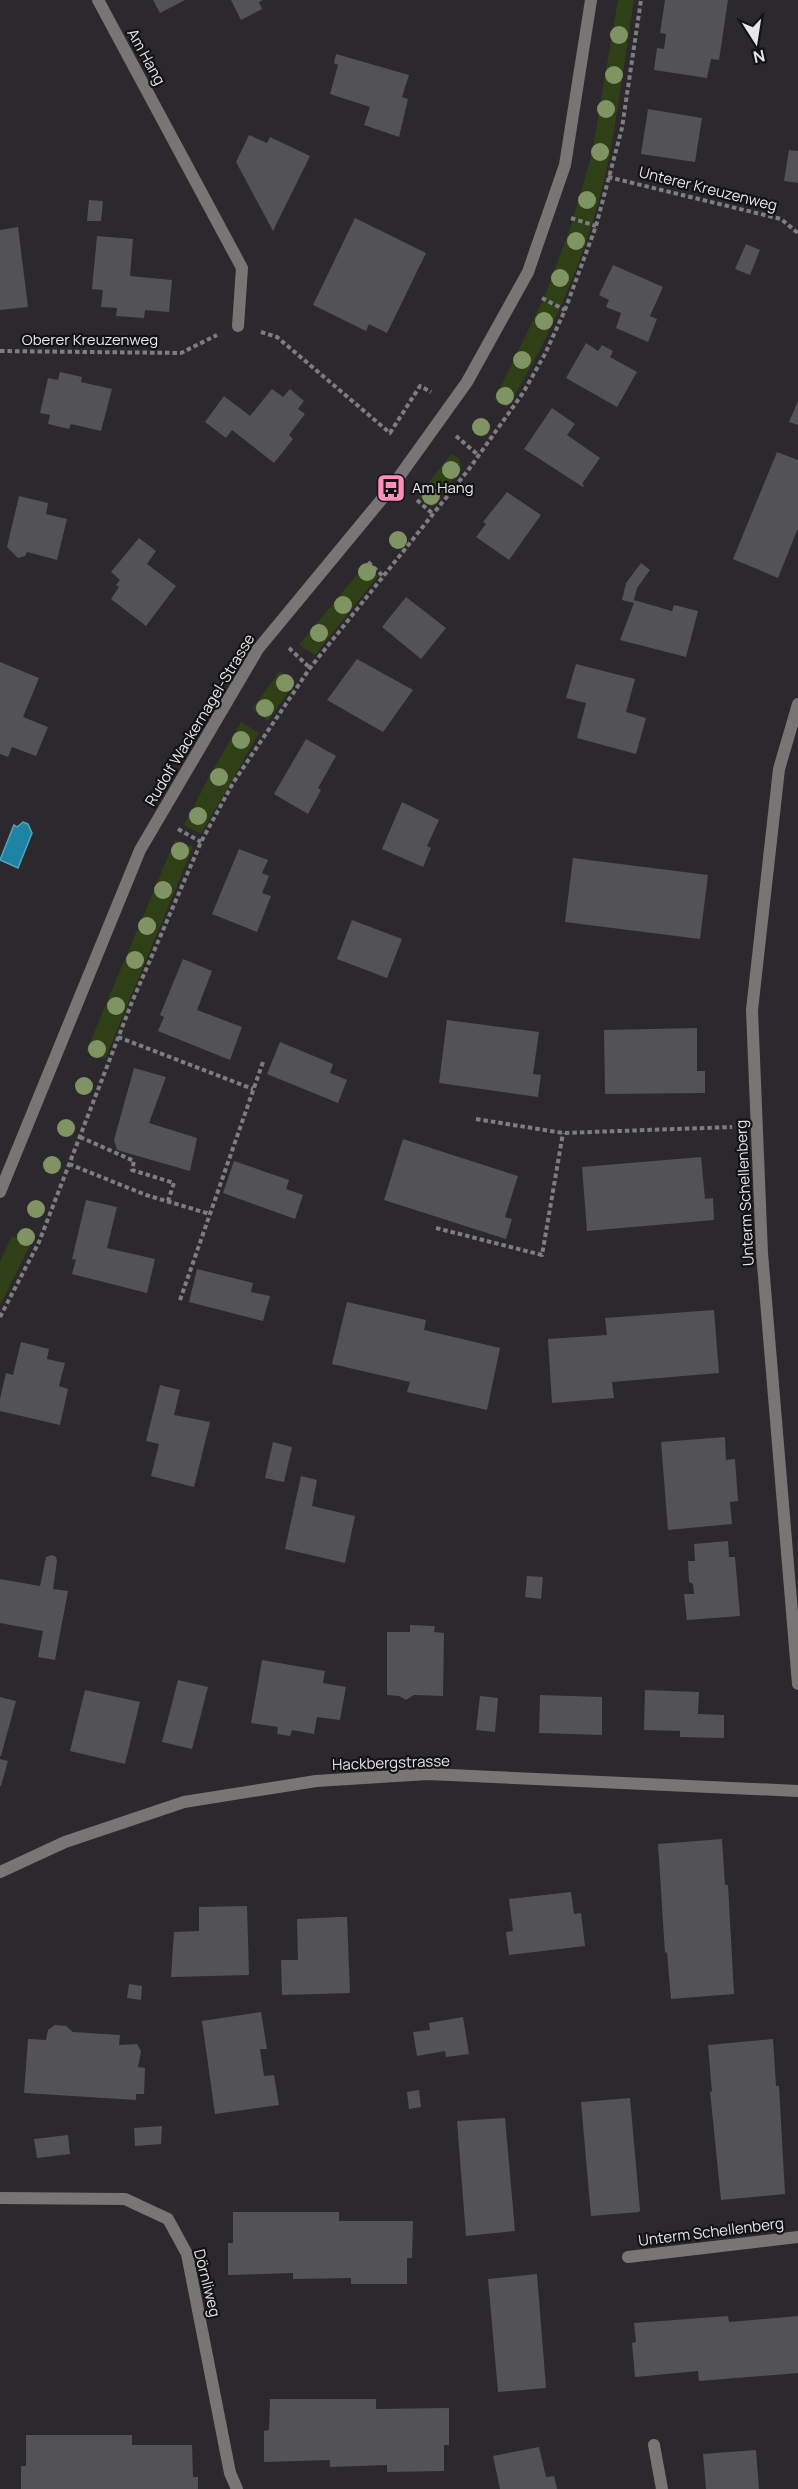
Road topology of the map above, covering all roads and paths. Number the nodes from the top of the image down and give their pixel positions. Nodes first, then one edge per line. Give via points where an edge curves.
1 (98, 0) edge
2 (591, 0) edge
3 (641, 0) edge
4 (608, 177) junction
5 (798, 233) edge
6 (238, 326) dead end
7 (277, 337) dead end
8 (0, 351) edge
9 (181, 353) dead end
10 (435, 393) dead end
11 (417, 500) dead end
12 (434, 514) junction
13 (368, 562) dead end
14 (384, 577) junction
15 (798, 704) edge
16 (118, 1037) junction
17 (263, 1062) dead end
18 (253, 1089) junction
19 (476, 1119) dead end
20 (757, 1127) junction
21 (563, 1133) junction
22 (80, 1137) junction
23 (69, 1164) junction
24 (0, 1192) edge
25 (168, 1201) junction
26 (210, 1214) junction
27 (436, 1228) dead end
28 (180, 1300) dead end
29 (0, 1317) edge
30 (798, 1684) edge
31 (798, 1791) edge
32 (0, 1872) edge
33 (0, 2198) edge
34 (798, 2237) edge
35 (628, 2257) dead end
36 (654, 2445) dead end
37 (237, 2489) edge
38 (662, 2489) edge

1 - 6 street, Am Hang via 242,268
2 - 24 street, Rudolf Wackernagel-Strasse via 565,165 528,272 467,382 391,488 258,649 140,850
3 - 4 path via 621,128
4 - 5 path, Unterer Kreuzenweg via 781,219
4 - 12 path via 582,266 545,354 523,393
7 - 10 path via 390,433 420,386
8 - 9 path, Oberer Kreuzenweg
11 - 12 path
12 - 14 path
13 - 14 path
14 - 16 path via 310,668 233,783 201,842
15 - 20 street, Unterm Schellenberg via 779,769 752,1010
16 - 18 path
16 - 22 path
17 - 18 path
18 - 26 path
19 - 21 path
20 - 21 path
20 - 30 street, Unterm Schellenberg via 762,1262
21 - 27 path via 542,1255
22 - 23 path
22 - 25 path via 134,1161 132,1170 174,1183
23 - 25 path
23 - 29 path via 39,1242
25 - 26 path
26 - 28 path
31 - 32 street, Hackbergstrasse via 428,1774 316,1781 184,1802 65,1842
33 - 37 street, Dörnliweg via 125,2199 168,2219 187,2254 230,2473
34 - 35 street, Unterm Schellenberg
36 - 38 street

